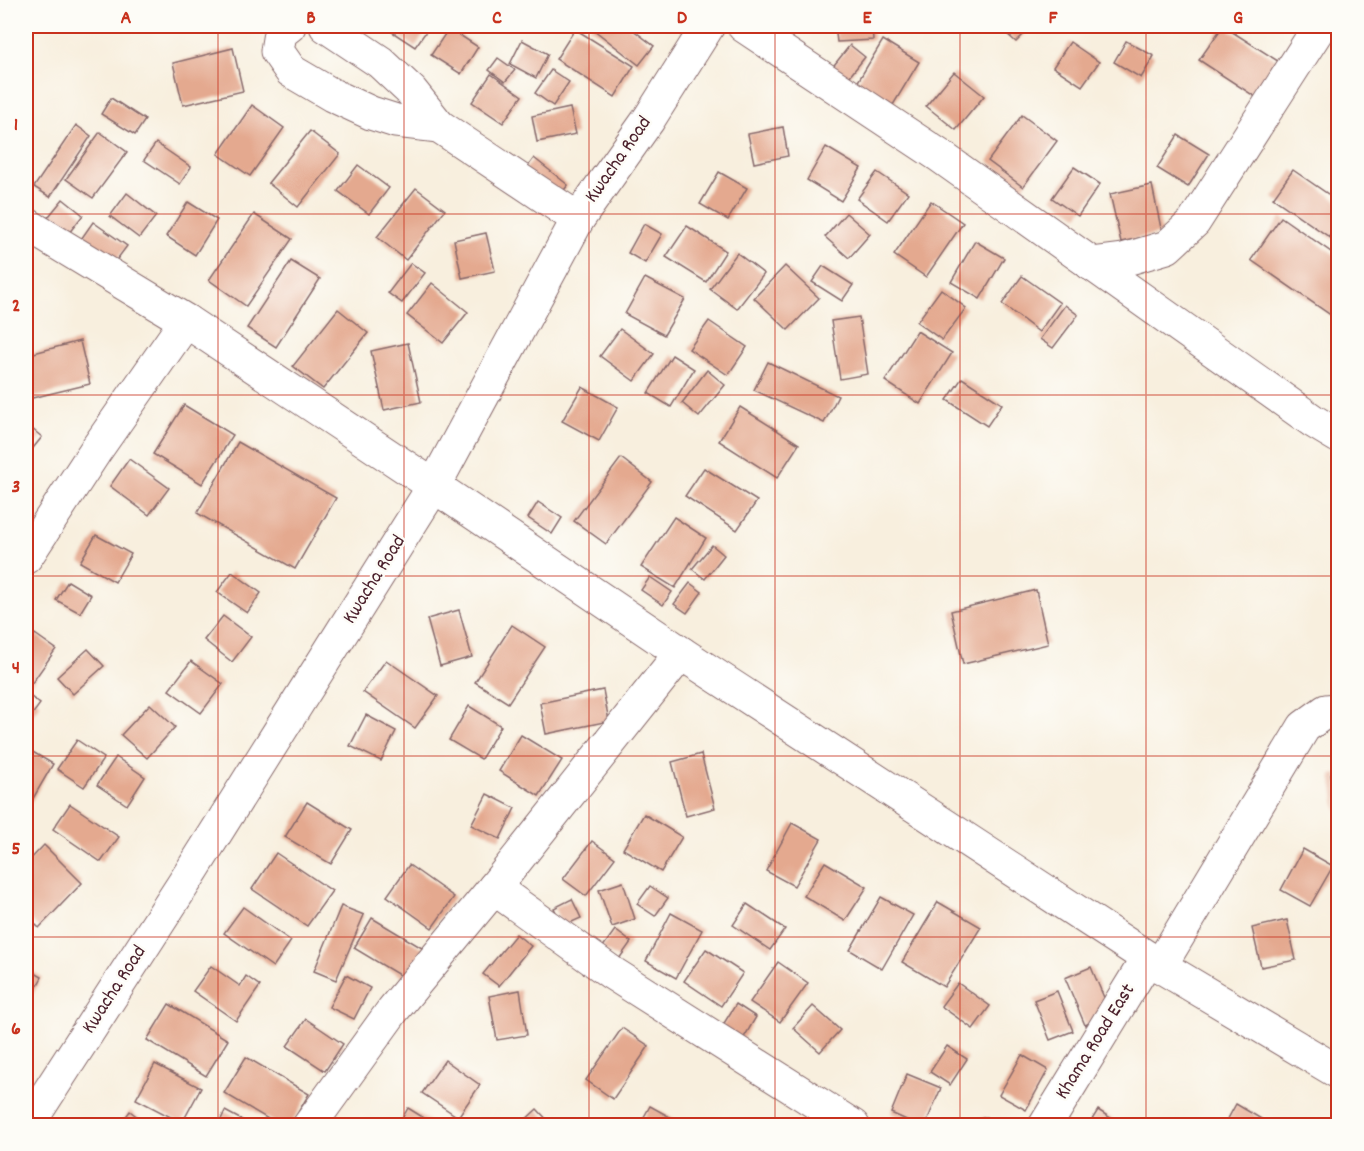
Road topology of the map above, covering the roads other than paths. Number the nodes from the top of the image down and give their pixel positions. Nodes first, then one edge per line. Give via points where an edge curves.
1 (289, 26) edge
2 (326, 26) edge
3 (708, 26) edge
4 (744, 26) edge
5 (1320, 26) edge
6 (439, 126) junction
7 (578, 219) junction
8 (26, 224) edge
9 (1091, 264) junction
10 (186, 321) junction
11 (1338, 436) edge
12 (434, 486) junction
13 (26, 557) edge
14 (681, 653) junction
15 (1338, 710) edge
16 (494, 888) junction
17 (1154, 962) junction
18 (1338, 1072) edge
19 (27, 1125) edge
20 (309, 1125) edge
21 (853, 1125) edge
22 (1044, 1125) edge

1 - 6 street via 280,33 278,51 291,71 371,113 396,122
2 - 6 street via 380,62 411,91
3 - 7 street, Kwacha Road via 649,119
4 - 9 street via 940,156
5 - 9 street via 1194,222 1167,247 1123,260
6 - 7 street
7 - 12 street, Kwacha Road
8 - 10 street
9 - 11 street
10 - 12 street
10 - 13 street
12 - 14 street
12 - 19 street, Kwacha Road
14 - 16 street
14 - 17 street
15 - 17 street, Khama Road East via 1326,711 1304,727
16 - 20 street via 393,1010
16 - 21 street via 612,973
17 - 18 street
17 - 22 street, Khama Road East

